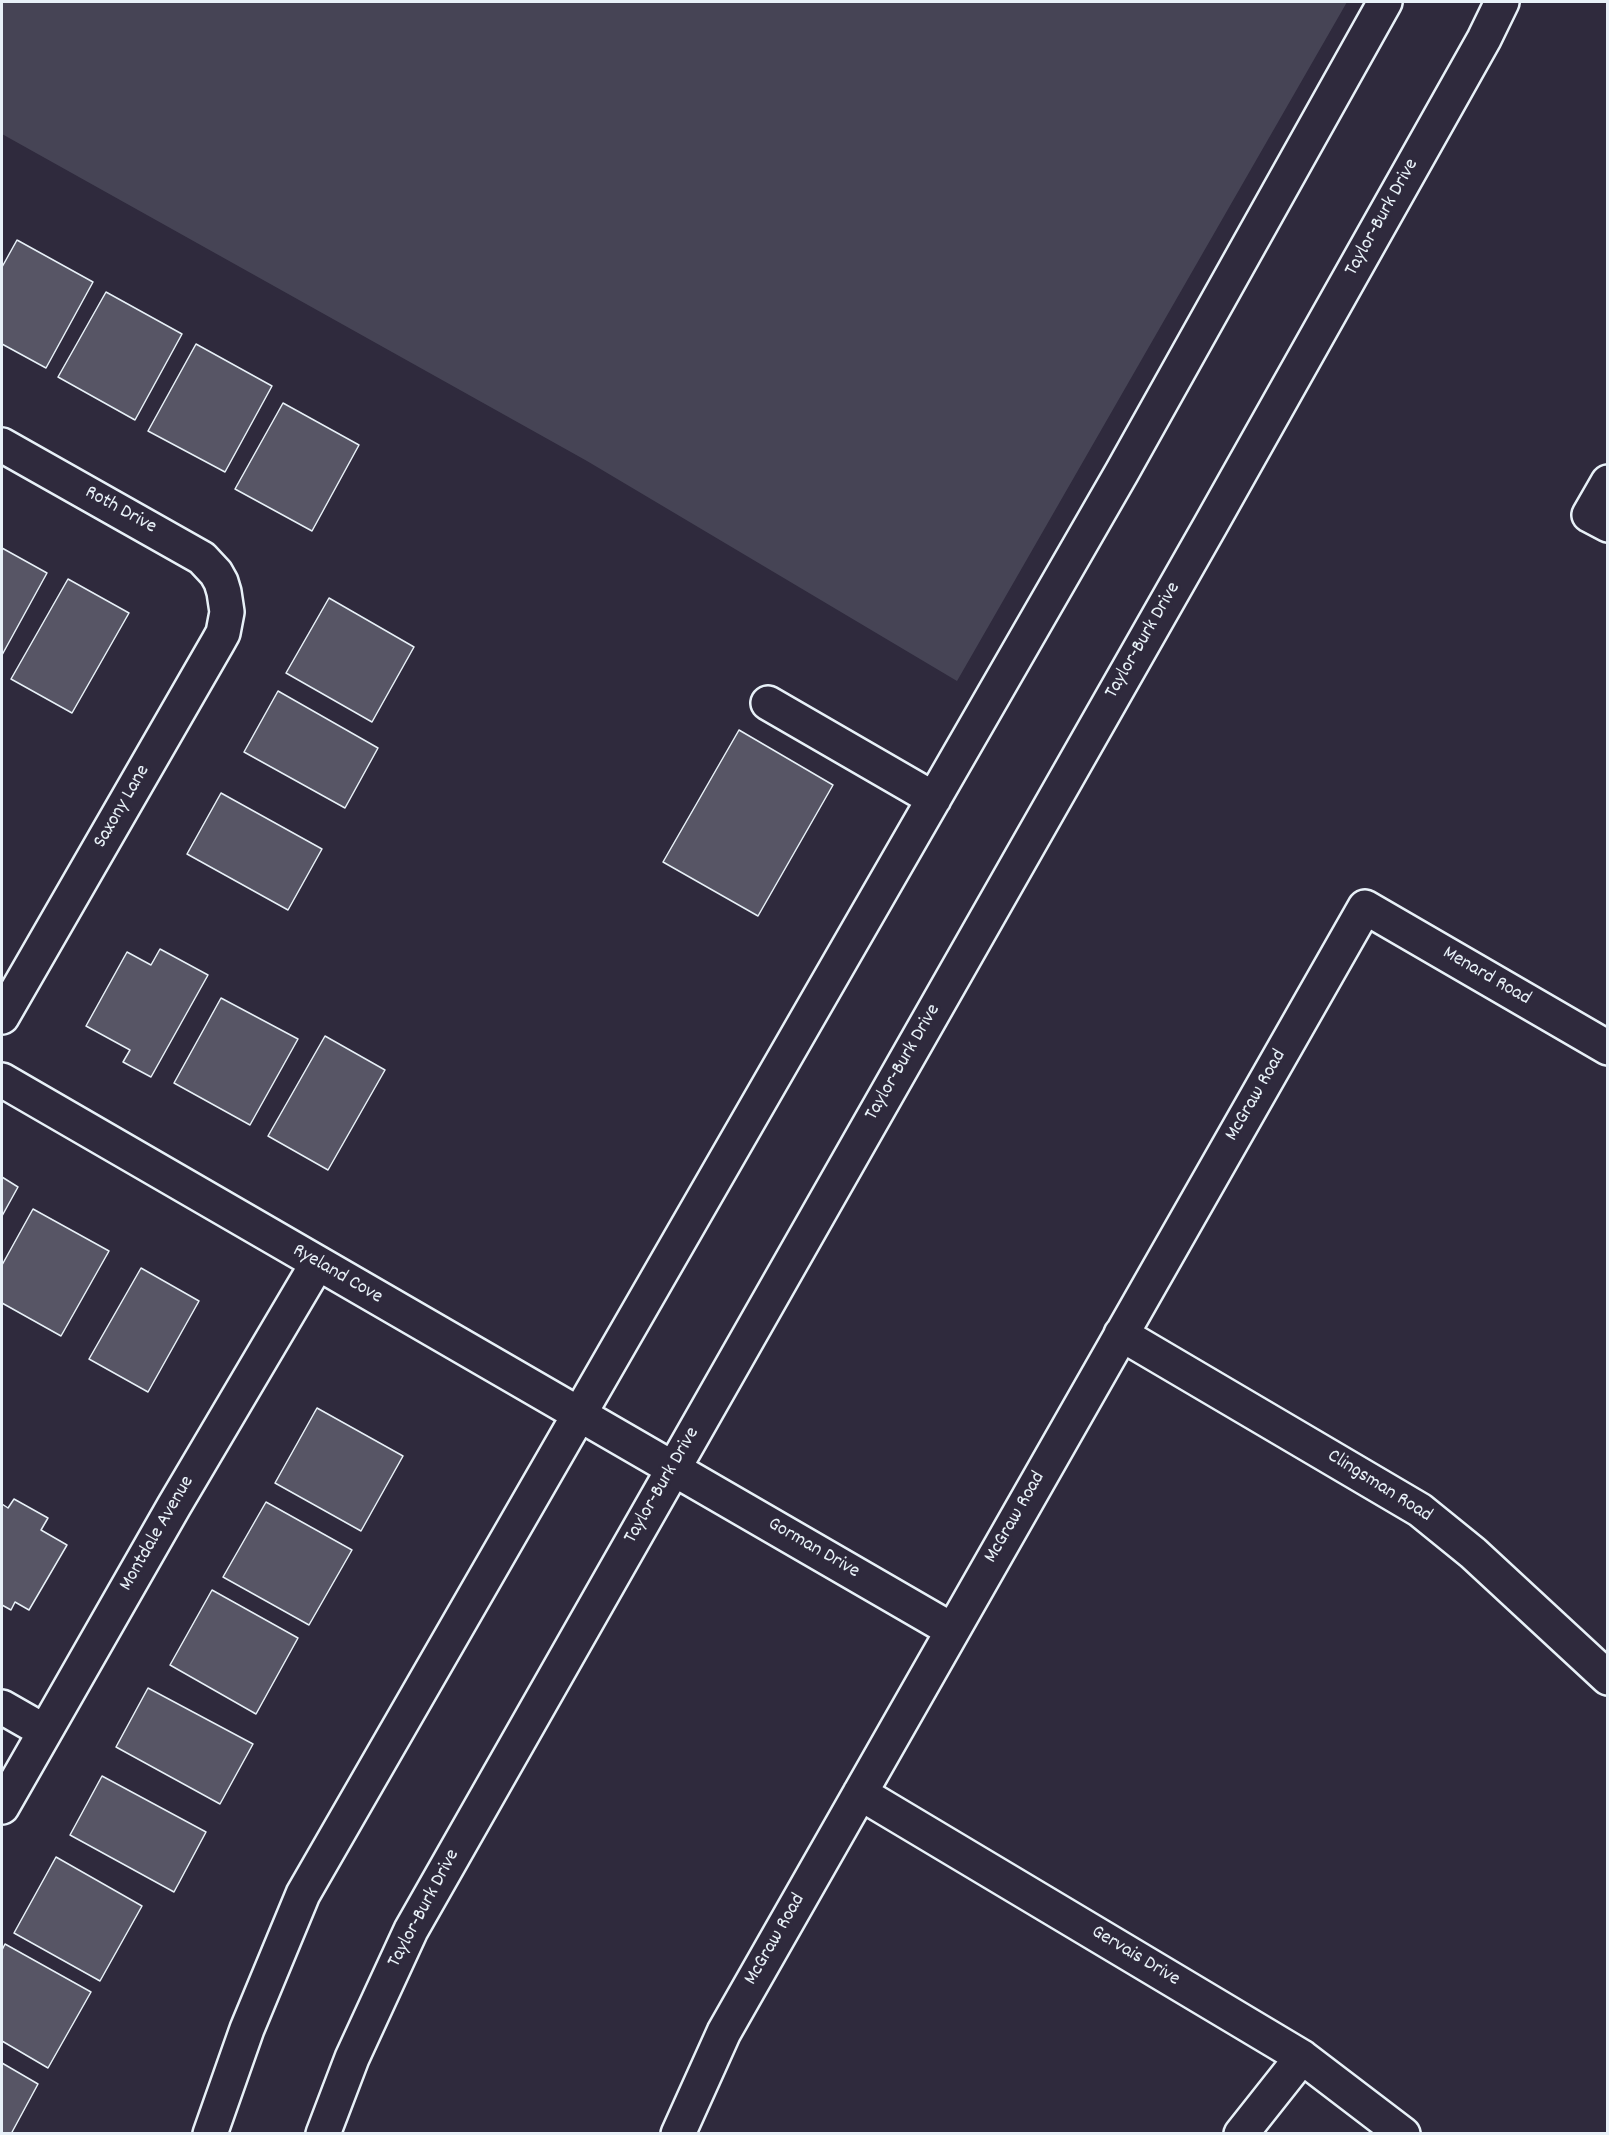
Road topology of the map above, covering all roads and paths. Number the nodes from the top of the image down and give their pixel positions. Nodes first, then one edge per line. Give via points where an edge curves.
1 (1385, 2) edge
2 (1502, 2) edge
3 (2, 445) edge
4 (1608, 482) edge
5 (1598, 520) edge
6 (225, 592) joint
7 (768, 703) dead end
8 (934, 799) junction
9 (1365, 907) joint
10 (2, 1017) edge
11 (1608, 1048) edge
12 (2, 1080) edge
13 (317, 1264) junction
14 (1121, 1334) junction
15 (579, 1415) junction
16 (673, 1469) junction
17 (952, 1630) junction
18 (1608, 1678) edge
19 (2, 1707) edge
20 (44, 1731) junction
21 (860, 1792) junction
22 (2, 1807) edge
23 (1302, 2057) junction
24 (210, 2133) edge
25 (323, 2133) edge
26 (678, 2133) edge
27 (1241, 2133) edge
28 (1403, 2133) edge

1 - 8 street
2 - 16 street, Taylor-Burk Drive via 1192,557
3 - 6 street, Roth Drive via 193,552 216,573
4 - 5 street
6 - 10 street, Saxony Lane via 225,623 218,642
7 - 8 street
8 - 15 street
9 - 11 street, Menard Road
9 - 14 street, McGraw Road
12 - 13 street, Ryeland Cove
13 - 15 street, Ryeland Cove
13 - 20 street, Montdale Avenue
14 - 17 street, McGraw Road
14 - 18 street, Clingsman Road via 1420,1510 1473,1553
15 - 16 street, Ryeland Cove
15 - 24 street via 303,1894 247,2029
16 - 17 street, Gorman Drive
16 - 25 street, Taylor-Burk Drive via 411,1930 351,2058
17 - 21 street, McGraw Road
19 - 20 street
20 - 22 street, Montdale Avenue
21 - 23 street, Gervais Drive
21 - 26 street, McGraw Road via 724,2032
23 - 27 street
23 - 28 street, Gervais Drive

